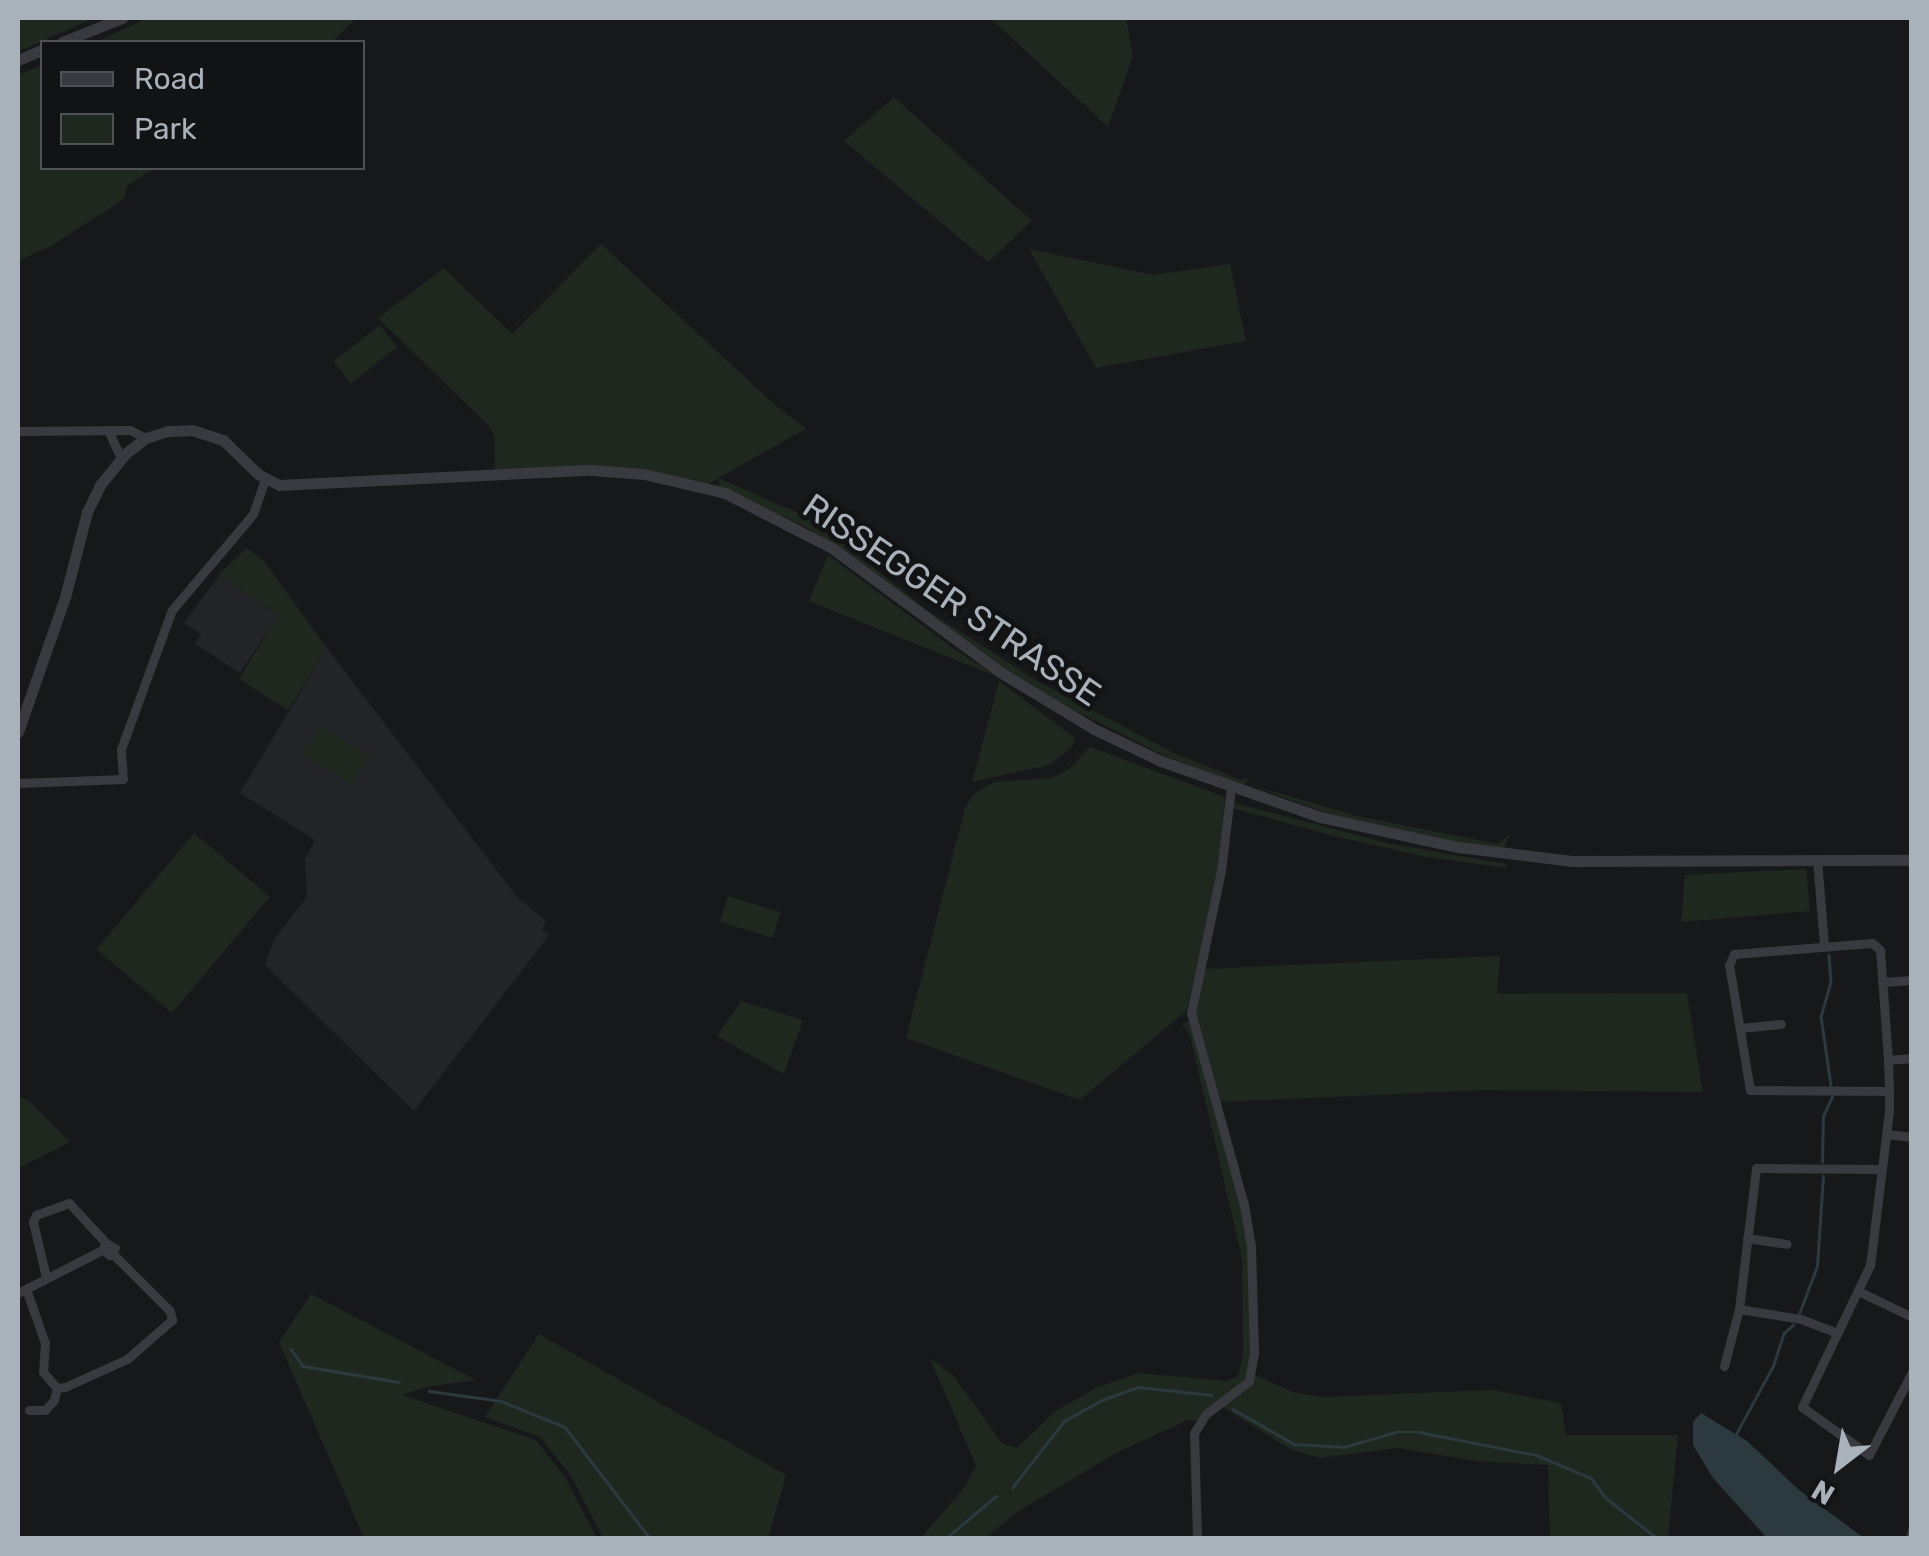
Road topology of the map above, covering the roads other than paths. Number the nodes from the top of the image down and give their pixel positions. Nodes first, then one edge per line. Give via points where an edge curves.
1 (122, 18) edge
2 (67, 40) edge
3 (108, 430) junction
4 (18, 431) edge
5 (146, 438) junction
6 (121, 458) junction
7 (265, 479) junction
8 (18, 732) edge
9 (18, 782) edge
10 (1231, 787) junction
11 (1817, 860) junction
12 (1912, 860) edge
13 (1824, 946) junction
14 (1912, 980) edge
15 (1882, 982) junction
16 (1781, 1024) dead end
17 (1740, 1028) junction
18 (1912, 1058) edge
19 (1888, 1060) junction
20 (1889, 1091) junction
21 (1887, 1134) junction
22 (1912, 1137) edge
23 (1879, 1169) junction
24 (1747, 1238) junction
25 (1787, 1244) dead end
26 (107, 1249) junction
27 (46, 1277) junction
28 (1858, 1290) junction
29 (22, 1291) edge
30 (1738, 1310) junction
31 (1912, 1317) edge
32 (1836, 1334) junction
33 (1724, 1366) dead end
34 (1912, 1372) edge
35 (56, 1388) junction
36 (1907, 1394) edge
37 (28, 1410) dead end
38 (1912, 1528) edge
39 (1197, 1538) edge
40 (1910, 1538) edge

1 - 2 street
3 - 4 street
3 - 5 street
3 - 6 street
5 - 6 street
5 - 7 street via 181,430 214,435
6 - 8 street via 87,512
7 - 9 street via 253,514 172,610 121,749 123,779
7 - 10 street, RISSEGGER STRASSE via 287,486 592,470 725,492 832,548 1059,709
10 - 11 street, RISSEGGER STRASSE via 1320,817 1510,856 1664,864
10 - 39 street via 1190,1013 1244,1205 1254,1354 1249,1381 1206,1414 1194,1434
11 - 12 street, RISSEGGER STRASSE
11 - 13 street
13 - 15 street via 1872,943 1880,950
13 - 17 street via 1734,954
14 - 15 street
15 - 19 street
16 - 17 street
17 - 20 street via 1750,1090
18 - 19 street
19 - 20 street
20 - 21 street
21 - 22 street
21 - 23 street
23 - 24 street via 1756,1168
23 - 28 street via 1870,1265
24 - 25 street
24 - 30 street
26 - 27 street
26 - 27 street via 69,1203 36,1215 32,1222
26 - 35 street via 172,1320 127,1360
27 - 29 street
28 - 31 street
28 - 32 street
29 - 35 street via 45,1343 44,1372
30 - 32 street via 1802,1319
30 - 33 street
32 - 36 street via 1802,1407 1869,1455
34 - 36 street
35 - 37 street via 45,1410
38 - 40 street

